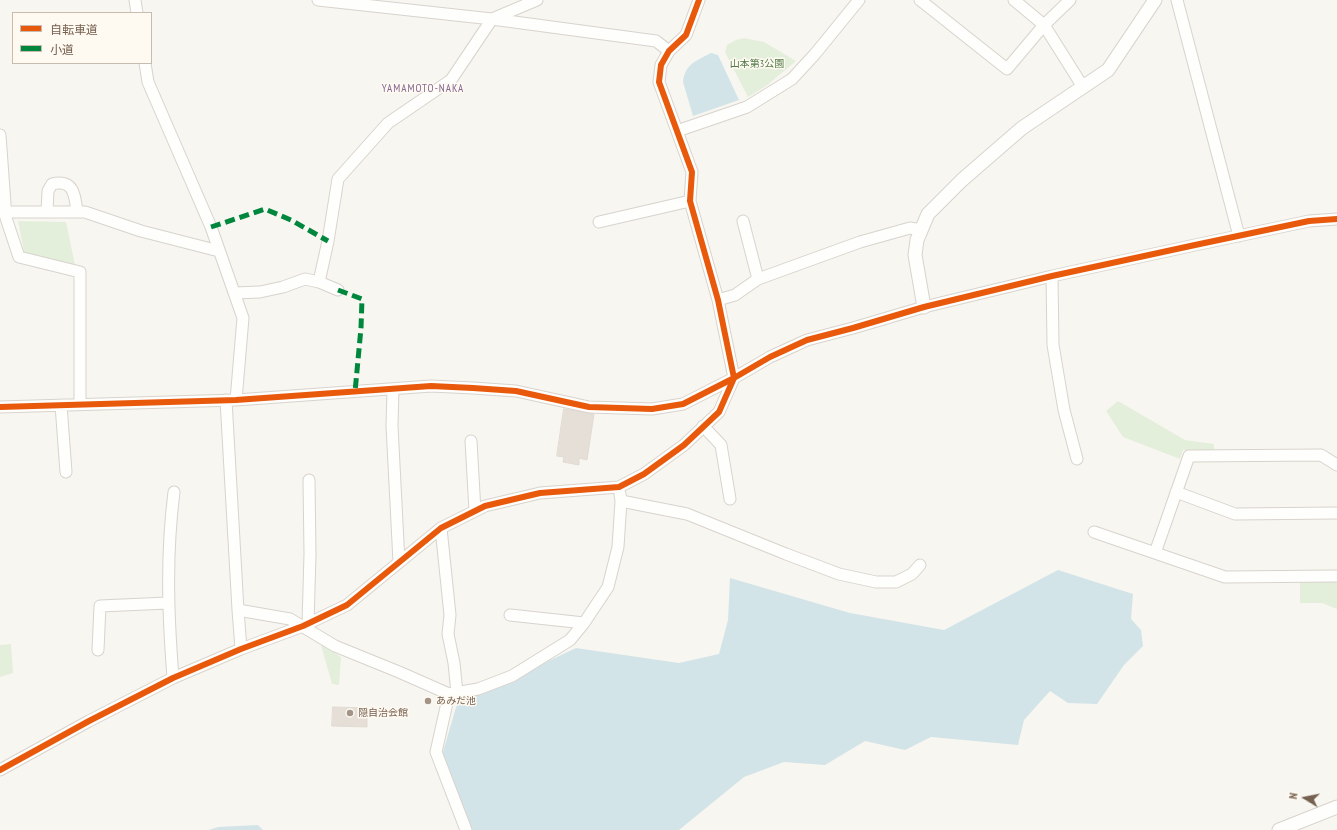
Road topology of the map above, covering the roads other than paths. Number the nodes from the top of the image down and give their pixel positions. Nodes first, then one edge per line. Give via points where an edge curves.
1 (135, 0) edge
2 (318, 0) edge
3 (537, 0) edge
4 (699, 0) edge
5 (859, 0) edge
6 (920, 0) edge
7 (1014, 0) edge
8 (1070, 0) edge
9 (1155, 0) edge
10 (1177, 0) edge
11 (333, 1) edge
12 (137, 12) edge
13 (492, 19) junction
14 (1044, 25) junction
15 (669, 51) junction
16 (145, 64) edge
17 (1083, 87) junction
18 (677, 132) junction
19 (0, 135) edge
20 (690, 201) junction
21 (3, 212) edge
22 (47, 212) junction
23 (77, 212) junction
24 (1337, 219) edge
25 (743, 221) dead end
26 (600, 222) dead end
27 (921, 230) junction
28 (1239, 236) junction
29 (219, 251) junction
30 (1052, 276) junction
31 (758, 279) junction
32 (318, 282) junction
33 (338, 290) dead end
34 (234, 293) junction
35 (718, 300) junction
36 (924, 307) junction
37 (734, 378) junction
38 (392, 390) junction
39 (231, 400) junction
40 (80, 404) junction
41 (61, 405) junction
42 (0, 407) edge
43 (703, 426) junction
44 (471, 441) dead end
45 (1077, 459) dead end
46 (1337, 465) edge
47 (66, 472) dead end
48 (309, 480) dead end
49 (618, 487) junction
50 (174, 492) dead end
51 (1176, 492) junction
52 (730, 499) dead end
53 (621, 501) junction
54 (475, 511) junction
55 (1337, 513) edge
56 (441, 528) junction
57 (1094, 532) dead end
58 (1155, 553) junction
59 (399, 562) junction
60 (920, 565) dead end
61 (1337, 576) edge
62 (168, 603) junction
63 (238, 610) junction
64 (510, 615) dead end
65 (584, 623) junction
66 (306, 625) junction
67 (241, 649) junction
68 (98, 650) dead end
69 (173, 678) junction
70 (453, 694) junction
71 (0, 770) edge
72 (1337, 807) edge
73 (466, 830) edge
74 (1279, 830) edge

1 - 12 street
2 - 11 street
3 - 13 street
4 - 15 street via 686,35
5 - 18 street via 792,79 747,107
6 - 14 street via 1006,69
7 - 14 street
8 - 14 street
9 - 17 street via 1108,70
10 - 28 street
11 - 13 street
13 - 15 street via 656,41
13 - 32 street via 451,80 388,123 338,179 328,241
14 - 17 street
15 - 18 street via 661,66 659,82
16 - 29 street via 148,82 211,226
17 - 27 street via 1022,128 962,180 928,214
18 - 20 street via 692,172
19 - 21 street
20 - 26 street
20 - 35 street
21 - 22 street
21 - 40 street via 19,257 80,272
22 - 23 street
22 - 23 street via 48,191 52,184 60,182 70,187 75,194
23 - 29 street via 85,212 141,231
24 - 28 street via 1309,221
25 - 31 street
27 - 31 street via 910,228 860,242
27 - 36 street via 915,254
28 - 30 street
29 - 34 street
30 - 36 street
30 - 45 street via 1053,346 1064,410
31 - 35 street via 735,295
32 - 33 street
32 - 34 street via 305,279 260,292
34 - 39 street via 243,318
35 - 37 street
36 - 37 street via 807,340 770,357
37 - 38 street via 683,404 652,409 589,406 516,391 431,386
37 - 43 street via 719,412
38 - 39 street
38 - 59 street
39 - 40 street
39 - 63 street
40 - 41 street
41 - 42 street
41 - 47 street
43 - 49 street via 684,445 644,474
43 - 52 street via 721,445
44 - 54 street
46 - 51 street via 1322,455 1189,456
48 - 66 street via 310,554
49 - 53 street
49 - 54 street via 540,493
50 - 62 street
51 - 55 street via 1235,514
51 - 58 street
53 - 60 street via 687,514 839,574 876,582 896,582 912,574
53 - 65 street via 618,547 608,587
54 - 56 street
56 - 59 street
56 - 70 street via 450,615 448,634 454,663
57 - 58 street
58 - 61 street via 1225,577
59 - 66 street via 347,605
62 - 68 street via 100,606
62 - 69 street
63 - 66 street via 290,619
63 - 67 street
64 - 65 street
65 - 70 street via 570,640 512,676 478,689
66 - 67 street
66 - 70 street via 335,646
67 - 69 street
69 - 71 street via 82,724
70 - 73 street via 436,752
72 - 74 street

